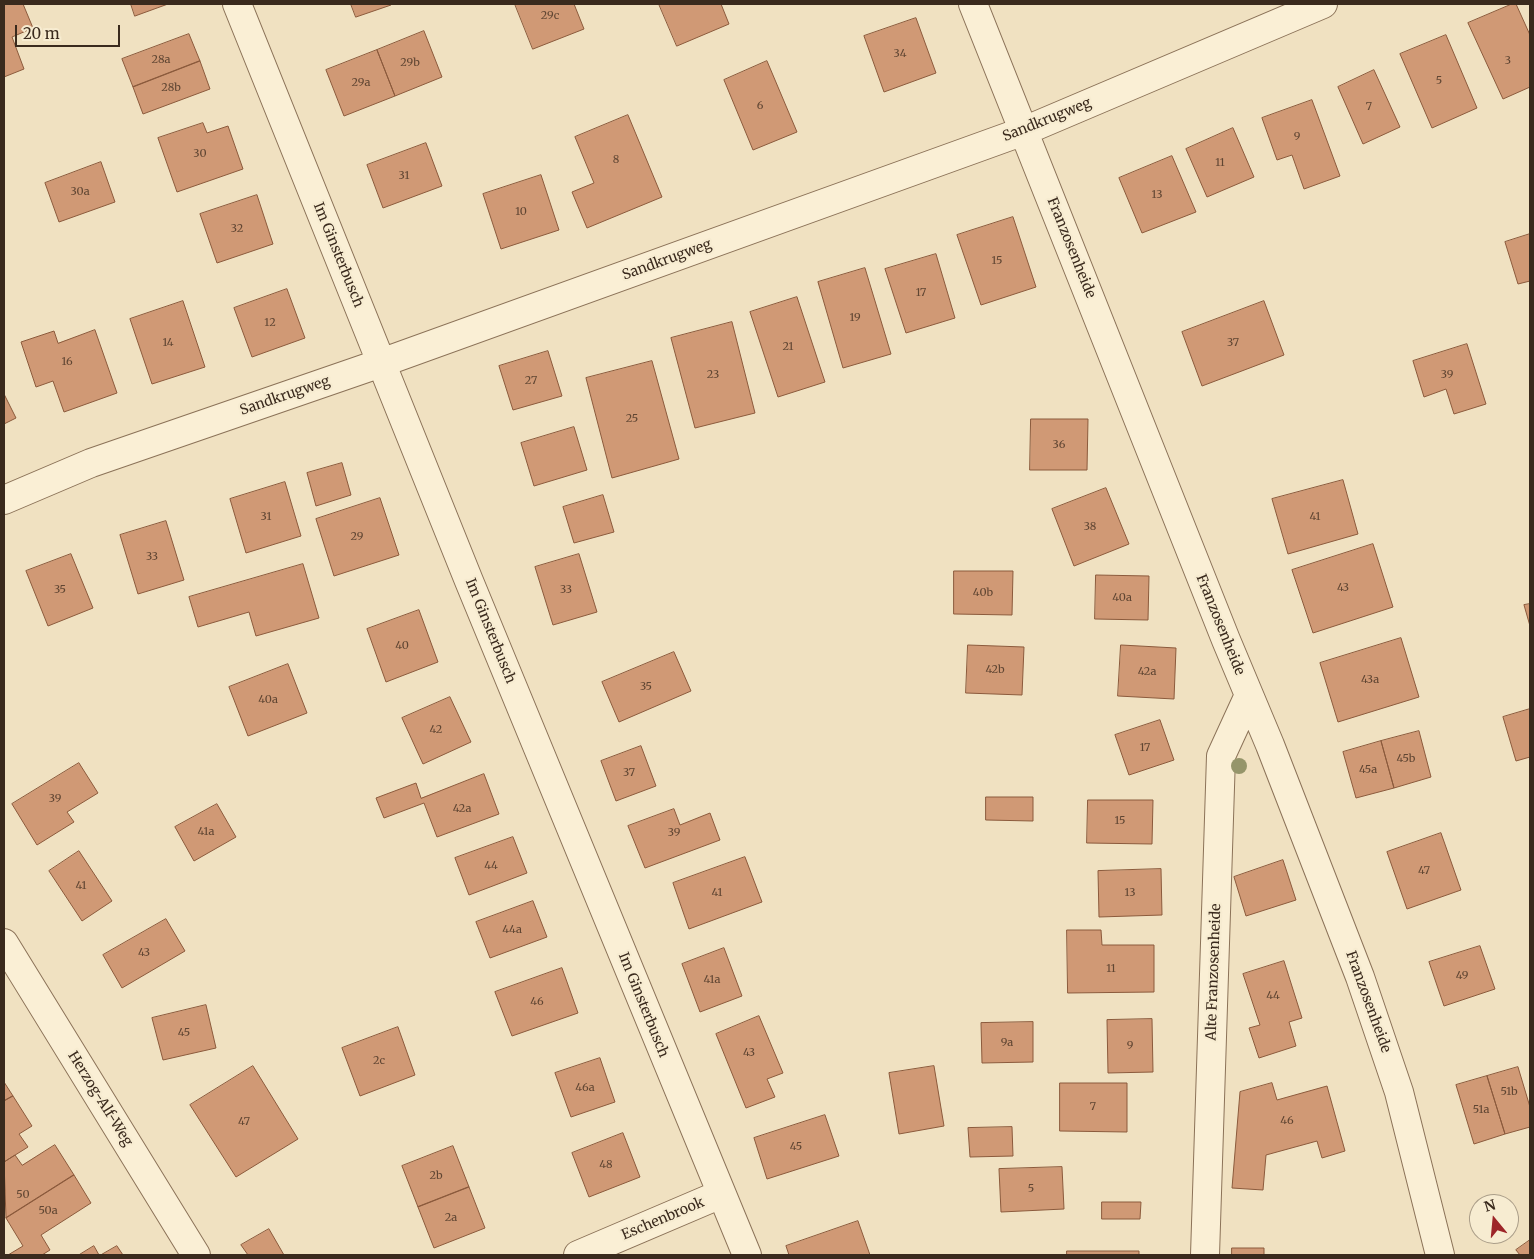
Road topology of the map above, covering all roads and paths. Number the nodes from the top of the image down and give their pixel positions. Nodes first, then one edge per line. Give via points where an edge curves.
1 (237, 4) edge
2 (973, 4) edge
3 (1323, 4) edge
4 (1024, 131) junction
5 (382, 364) junction
6 (4, 500) edge
7 (1249, 695) junction
8 (4, 943) edge
9 (721, 1194) junction
10 (196, 1255) edge
11 (578, 1255) edge
12 (748, 1255) edge
13 (1205, 1255) edge
14 (1440, 1255) edge

1 - 5 street, Im Ginsterbusch
2 - 4 street, Franzosenheide
3 - 4 street, Sandkrugweg
4 - 5 street, Sandkrugweg
4 - 7 street, Franzosenheide
5 - 6 street, Sandkrugweg via 91,463
5 - 9 street, Im Ginsterbusch
7 - 13 street, Alte Franzosenheide via 1222,756
7 - 14 street, Franzosenheide via 1360,977 1396,1083
8 - 10 street, Herzog-Alf-Weg
9 - 11 street, Eschenbrook
9 - 12 street, Im Ginsterbusch

